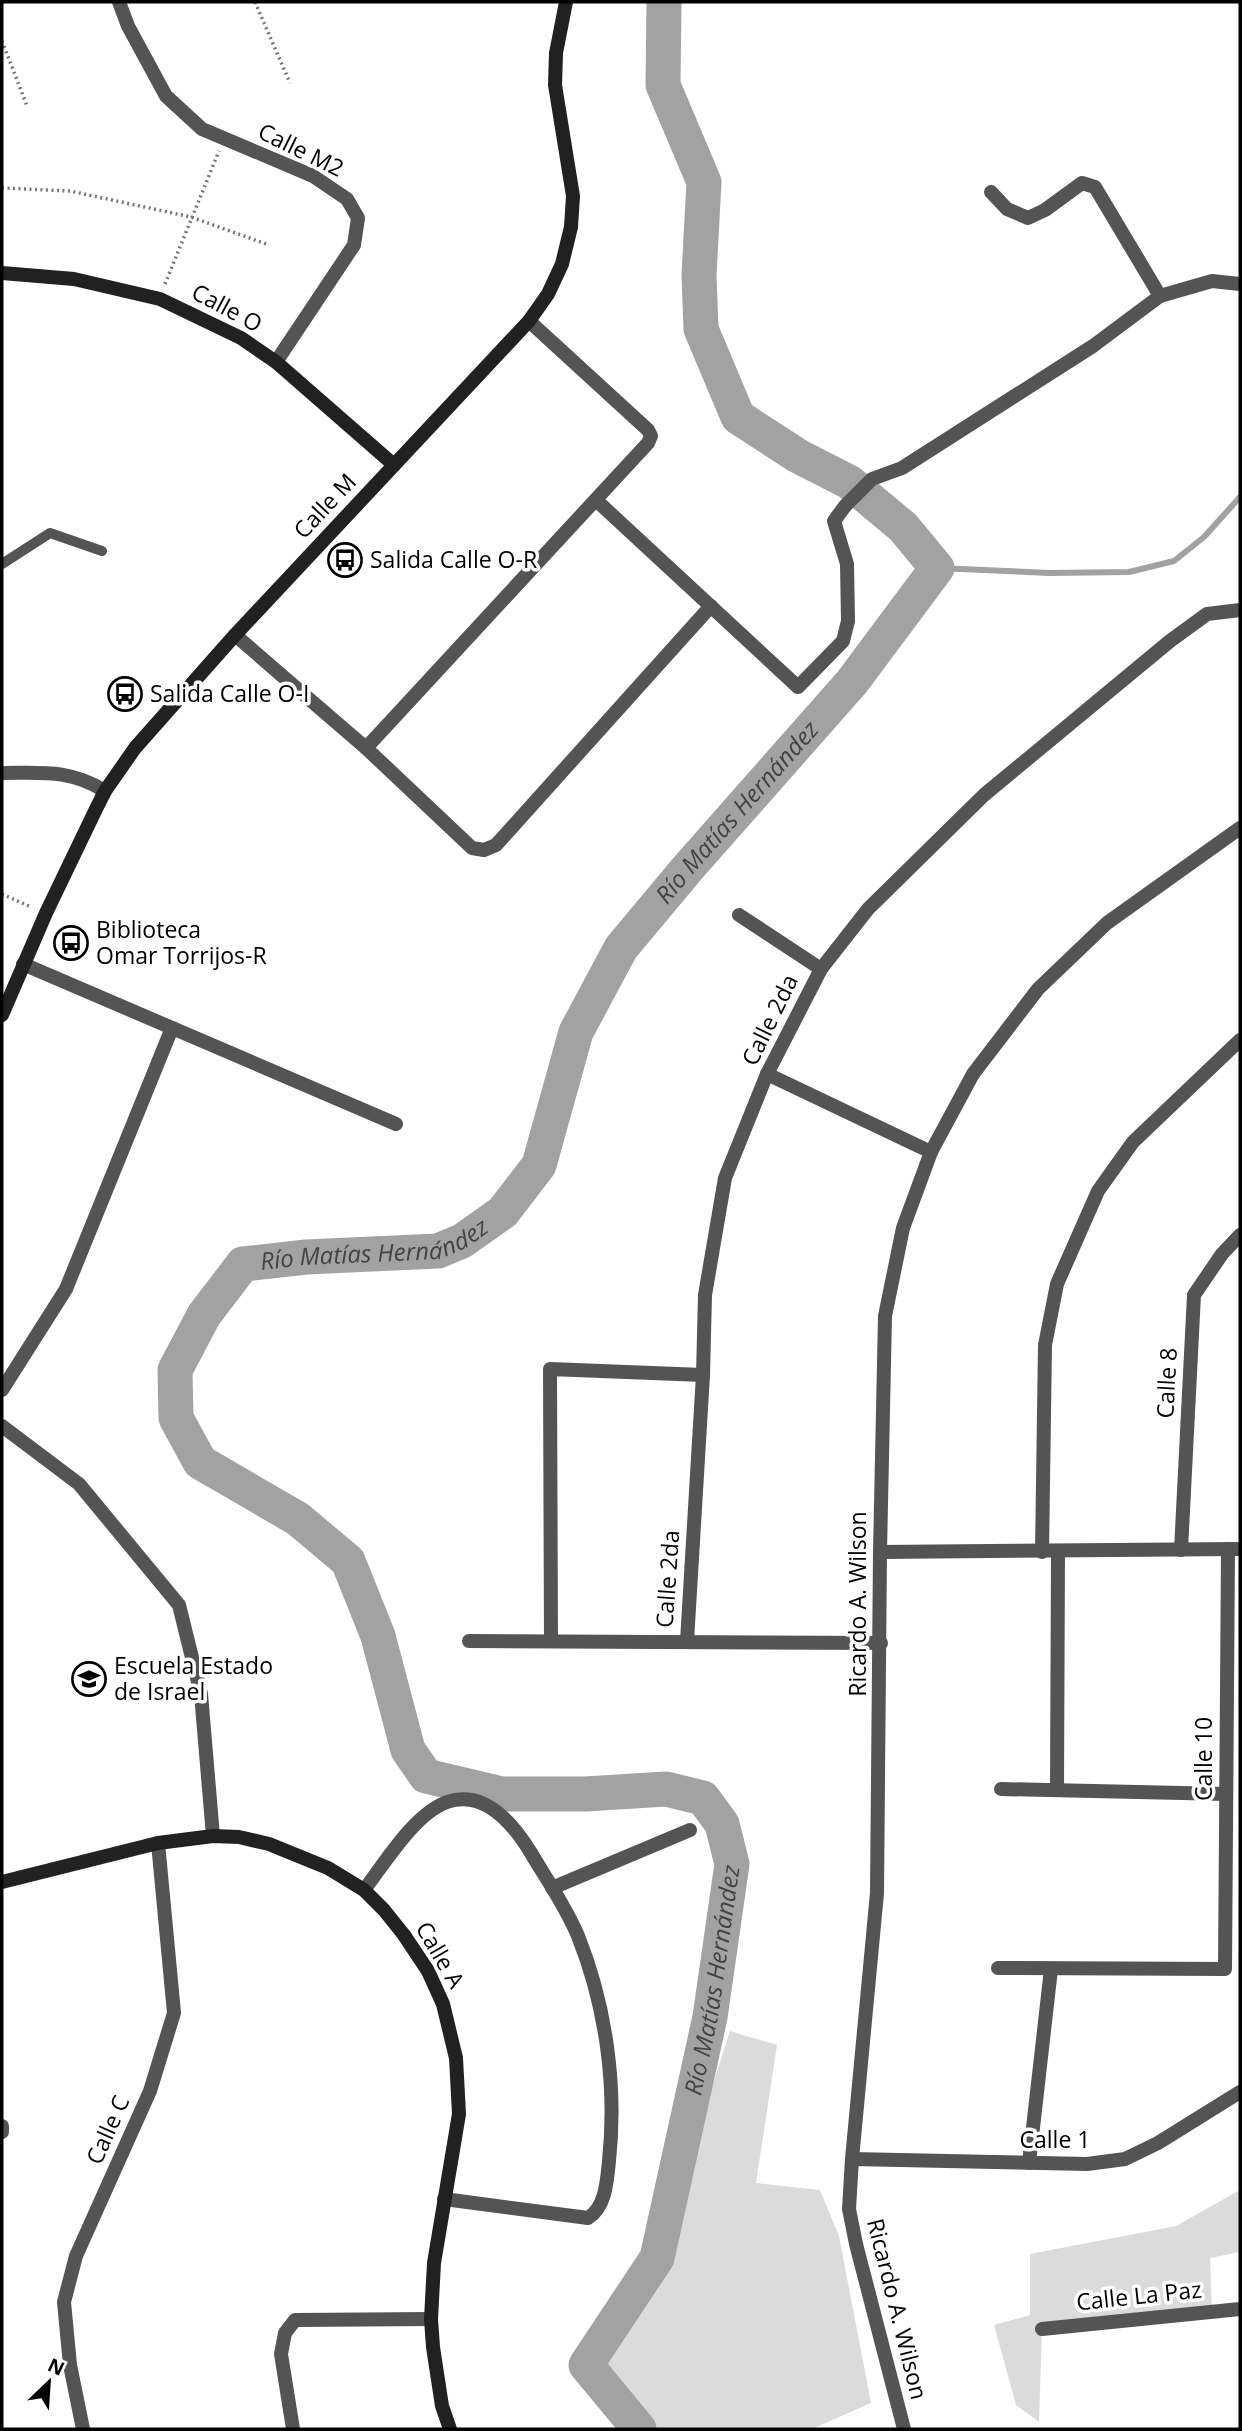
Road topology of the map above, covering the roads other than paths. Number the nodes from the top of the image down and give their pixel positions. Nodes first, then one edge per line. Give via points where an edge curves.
1 (119, 2) edge
2 (566, 2) edge
3 (991, 192) dead end
4 (2, 273) edge
5 (1240, 284) edge
6 (1160, 296) junction
7 (529, 321) junction
8 (276, 362) junction
9 (394, 465) junction
10 (597, 501) junction
11 (102, 551) dead end
12 (2, 564) edge
13 (711, 606) junction
14 (1240, 610) edge
15 (235, 635) junction
16 (366, 748) junction
17 (2, 773) edge
18 (105, 791) junction
19 (1240, 828) edge
20 (739, 915) dead end
21 (23, 964) junction
22 (821, 968) junction
23 (2, 1015) edge
24 (172, 1028) junction
25 (1240, 1040) edge
26 (767, 1074) junction
27 (396, 1124) dead end
28 (931, 1152) junction
29 (1240, 1235) edge
30 (703, 1375) junction
31 (2, 1390) edge
32 (2, 1426) edge
33 (1234, 1549) edge
34 (1181, 1550) junction
35 (880, 1552) junction
36 (1042, 1552) junction
37 (1058, 1552) junction
38 (551, 1641) junction
39 (687, 1641) junction
40 (469, 1642) dead end
41 (881, 1643) junction
42 (1001, 1789) dead end
43 (1057, 1790) junction
44 (1226, 1794) junction
45 (690, 1830) dead end
46 (213, 1836) junction
47 (158, 1843) junction
48 (2, 1882) edge
49 (552, 1888) junction
50 (364, 1890) junction
51 (998, 1968) dead end
52 (1051, 1969) junction
53 (1240, 2092) edge
54 (2, 2126) edge
55 (2, 2133) edge
56 (852, 2159) junction
57 (1029, 2163) junction
58 (444, 2199) junction
59 (1240, 2309) edge
60 (431, 2319) junction
61 (1042, 2329) dead end
62 (83, 2429) edge
63 (293, 2429) edge
64 (450, 2429) edge
65 (904, 2429) edge

1 - 8 street, Calle M2 via 166,96 202,130 313,176 347,200 358,218 354,245
2 - 7 street, Calle M via 555,85 572,196 571,227 562,264
3 - 6 street via 1007,209 1028,218 1082,183 1095,187
4 - 8 street, Calle O via 74,279 160,299 241,338
5 - 6 street via 1212,281
6 - 13 street via 1093,346 902,468 872,479 845,506 834,521 847,564 848,621 843,642 798,687
7 - 9 street, Calle M
7 - 10 street via 648,429 648,443
8 - 9 street, Calle O
9 - 15 street, Calle M
10 - 13 street
10 - 16 street
11 - 12 lane via 50,533
13 - 16 street via 496,845 484,850 472,848
14 - 22 street, Calle 2da via 1207,614 1170,640 984,795 868,909
15 - 16 street
15 - 18 street, Calle M via 135,748
17 - 18 street via 67,774
18 - 21 street, Calle M
19 - 28 street, Ricardo A. Wilson via 1107,923 1038,989 972,1074
20 - 22 street
21 - 23 street, Calle M
21 - 24 street
22 - 26 street, Calle 2da
24 - 27 street
24 - 31 street via 66,1289
25 - 36 street via 1133,1142 1098,1191 1057,1284 1045,1346
26 - 28 street
26 - 30 street, Calle 2da via 725,1178 705,1295
28 - 35 street, Ricardo A. Wilson via 903,1228 885,1316
29 - 34 street, Calle 8 via 1194,1295
30 - 38 street via 550,1369
30 - 39 street, Calle 2da
32 - 46 street via 79,1485 179,1605 201,1694
33 - 34 street, Calle 10
33 - 44 street, Calle 10
34 - 37 street, Calle 10
35 - 36 street, Calle 10
35 - 41 street, Ricardo A. Wilson
36 - 37 street, Calle 10
37 - 43 street
38 - 39 street
38 - 40 street
39 - 41 street
41 - 56 street, Ricardo A. Wilson via 877,1894
42 - 43 street
43 - 44 street
44 - 52 street, Calle 10 via 1225,1969
45 - 49 street
46 - 47 street, Calle A
46 - 50 street, Calle A via 269,1844 328,1868
47 - 48 street, Calle A
47 - 62 street, Calle C via 174,2013 150,2091 76,2256 64,2302
49 - 50 street via 504,1818 484,1804 455,1800 436,1808 410,1830
49 - 58 street via 578,1936 594,1986 612,2085 612,2127 600,2206 589,2218
50 - 58 street, Calle A via 404,1935 428,1970 443,2004 456,2058 459,2114
51 - 52 street
52 - 57 street
53 - 57 street, Calle 1 via 1125,2159
54 - 55 street
56 - 57 street, Calle 1
56 - 65 street, Ricardo A. Wilson via 849,2209
58 - 60 street, Calle A
59 - 61 street, Calle La Paz
60 - 63 street via 295,2320 285,2333 281,2354
60 - 64 street, Calle A via 442,2406

